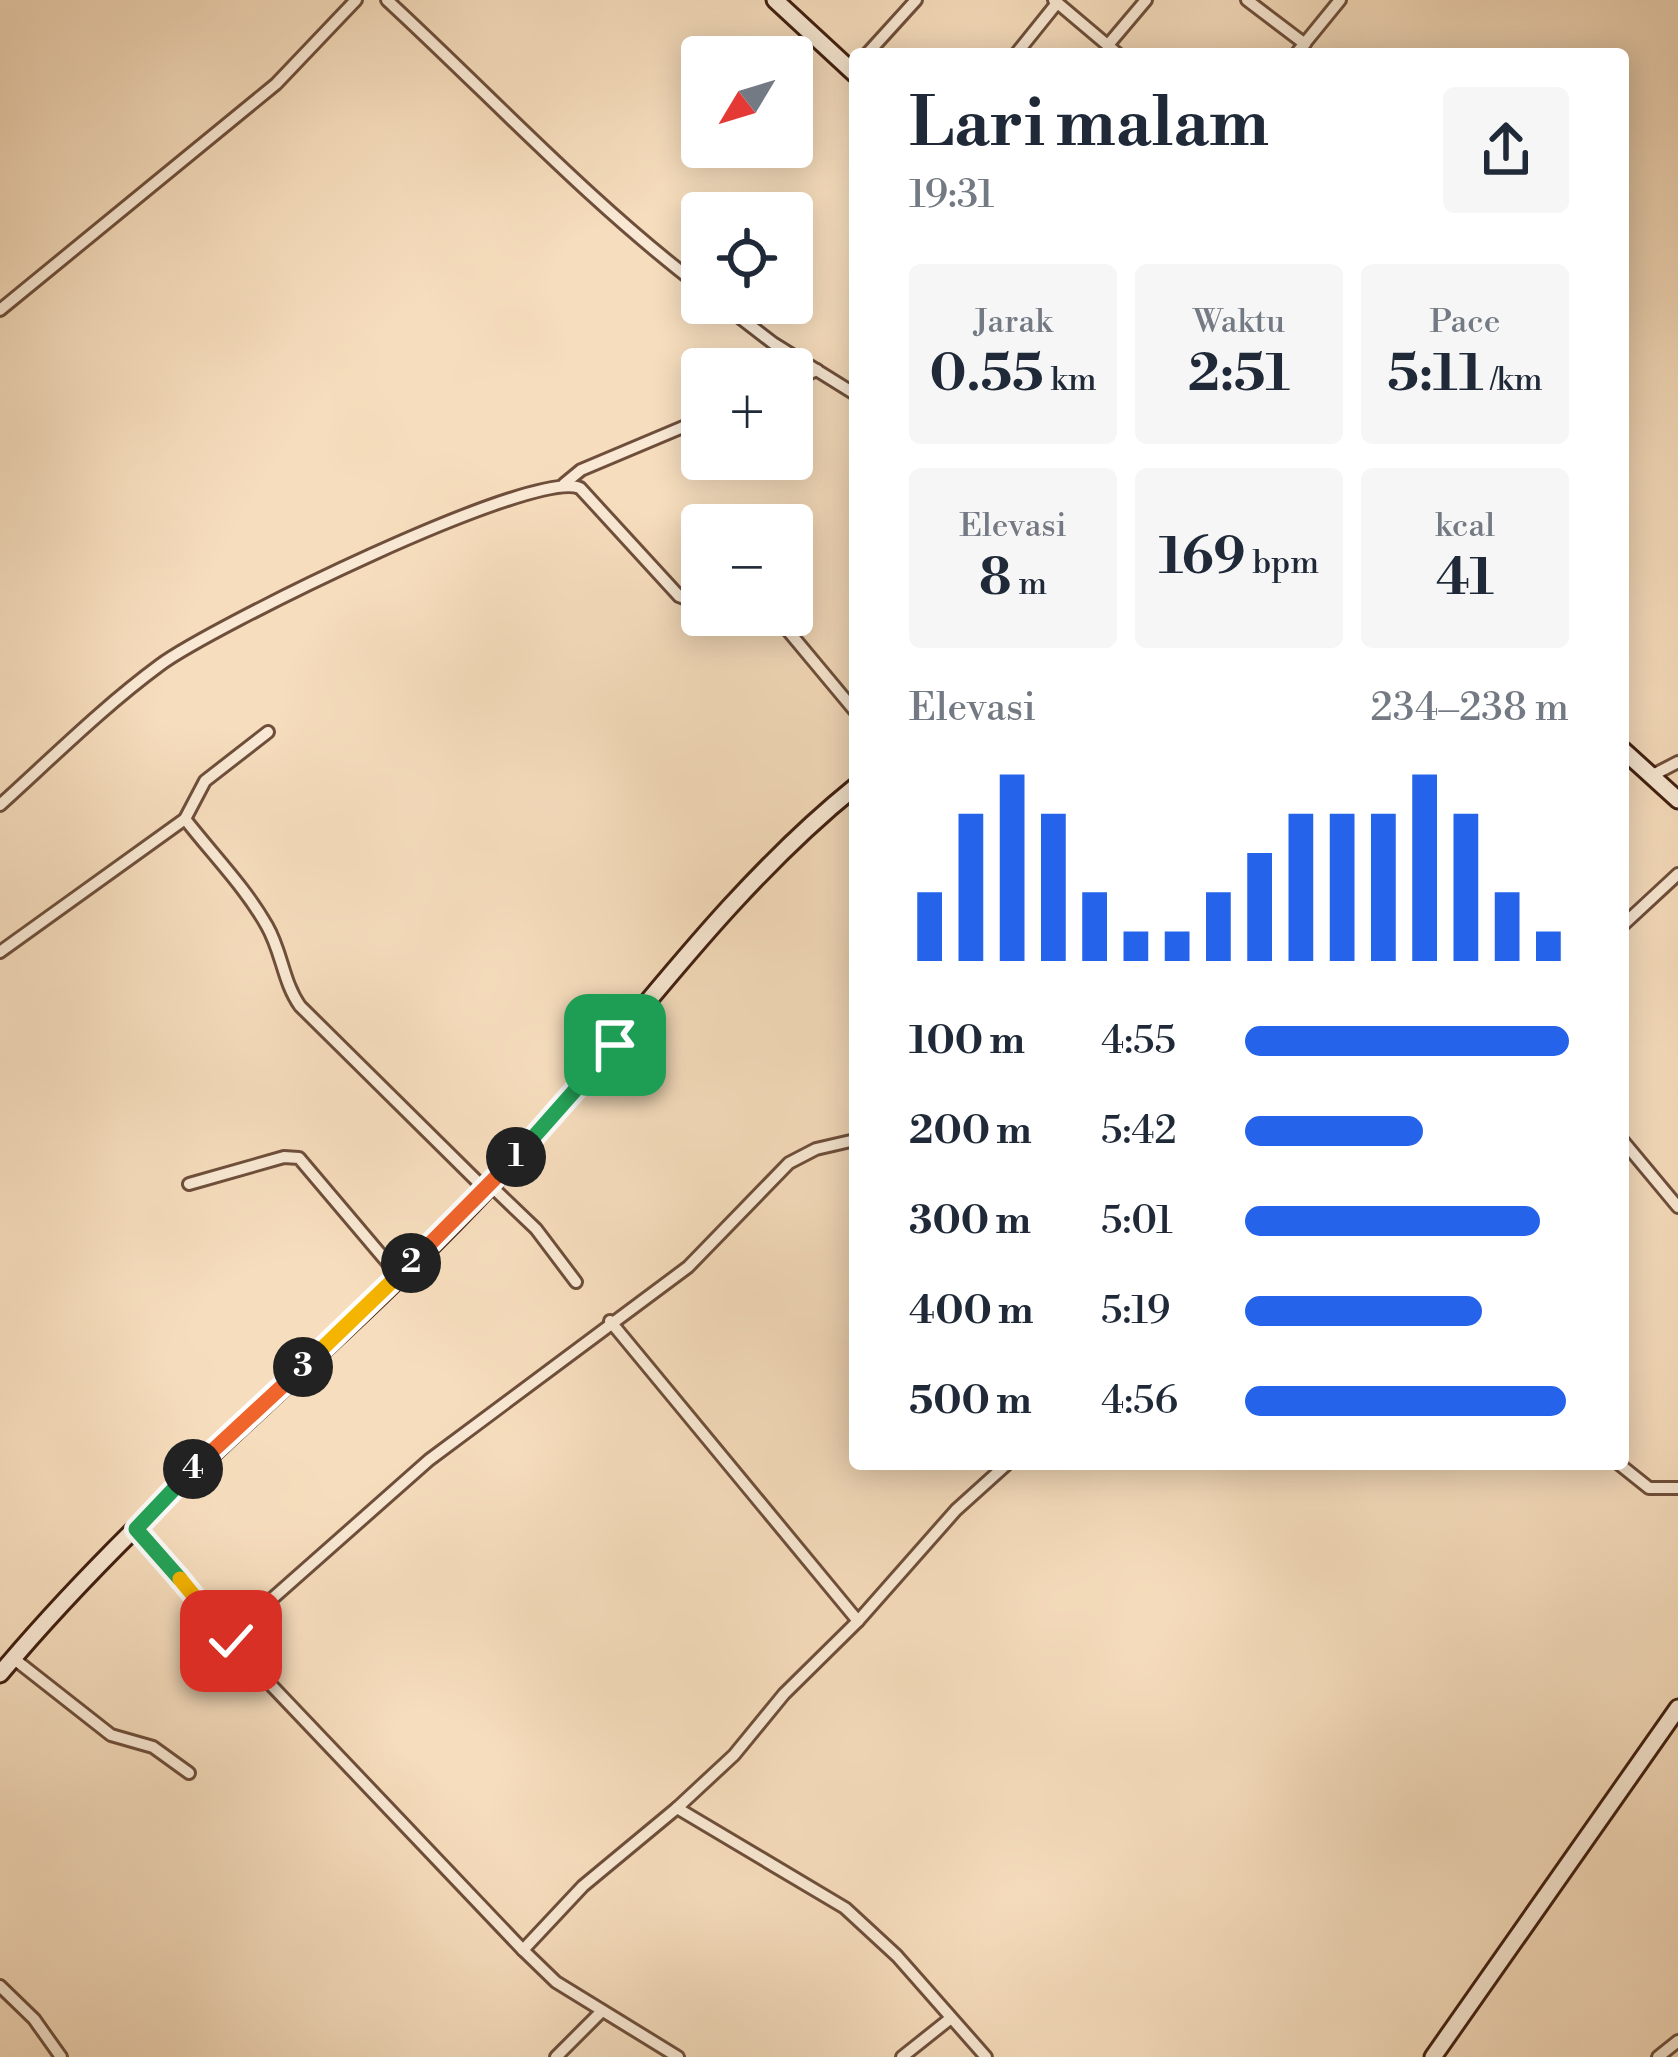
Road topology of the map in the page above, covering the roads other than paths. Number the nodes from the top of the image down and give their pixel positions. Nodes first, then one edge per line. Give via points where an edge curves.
1 (356, 0) edge
2 (387, 0) edge
3 (775, 0) edge
4 (916, 0) edge
5 (1146, 0) edge
6 (1247, 0) edge
7 (1340, 0) edge
8 (1056, 2) edge
9 (872, 48) edge
10 (1021, 48) edge
11 (1111, 48) edge
12 (1114, 48) edge
13 (1300, 48) edge
14 (1302, 48) edge
15 (849, 67) edge
16 (681, 272) edge
17 (0, 310) edge
18 (751, 324) edge
19 (817, 370) junction
20 (813, 372) edge
21 (849, 390) edge
22 (681, 427) edge
23 (564, 484) junction
24 (681, 597) edge
25 (793, 636) edge
26 (849, 704) edge
27 (268, 732) dead end
28 (1629, 756) edge
29 (1678, 762) edge
30 (1651, 776) junction
31 (849, 792) edge
32 (1678, 800) edge
33 (0, 805) edge
34 (185, 819) junction
35 (1678, 874) edge
36 (1629, 919) edge
37 (0, 952) edge
38 (849, 1141) edge
39 (1629, 1148) edge
40 (189, 1184) dead end
41 (488, 1188) junction
42 (1678, 1207) edge
43 (398, 1275) junction
44 (576, 1282) dead end
45 (610, 1321) junction
46 (1000, 1470) edge
47 (1626, 1470) edge
48 (1678, 1488) edge
49 (136, 1529) junction
50 (858, 1621) junction
51 (230, 1636) junction
52 (7, 1652) edge
53 (0, 1674) edge
54 (1678, 1708) edge
55 (189, 1773) dead end
56 (677, 1808) junction
57 (523, 1950) junction
58 (0, 1986) edge
59 (602, 2011) junction
60 (950, 2018) junction
61 (1678, 2041) edge
62 (61, 2057) edge
63 (556, 2057) edge
64 (678, 2057) edge
65 (902, 2057) edge
66 (986, 2057) edge
67 (1433, 2057) edge
68 (1658, 2057) edge

1 - 17 street via 276,84
2 - 16 street via 559,168
3 - 15 street
4 - 9 street
5 - 12 street
6 - 13 street
7 - 14 street
8 - 10 street
8 - 11 street
18 - 19 street
19 - 20 street
19 - 21 street
22 - 23 street
23 - 24 street via 587,494
23 - 33 street via 457,517 180,653
25 - 26 street
27 - 34 street via 205,782
28 - 30 street
29 - 30 street
30 - 32 street
31 - 41 street via 729,904
34 - 37 street
34 - 41 street via 248,893 300,1006
35 - 36 street
38 - 45 street via 789,1163 688,1267
39 - 42 street
40 - 43 street via 299,1158
41 - 43 street
41 - 44 street via 536,1229
43 - 49 street
45 - 50 street
45 - 51 street via 429,1460
46 - 50 street
47 - 48 street via 1649,1488
49 - 51 street
49 - 52 street
50 - 56 street
51 - 57 street
52 - 53 street
52 - 55 street via 111,1735 153,1747
54 - 67 street
56 - 57 street via 583,1886
56 - 60 street via 844,1909
57 - 59 street
58 - 62 street
59 - 63 street
59 - 64 street
60 - 65 street
60 - 66 street
61 - 68 street

